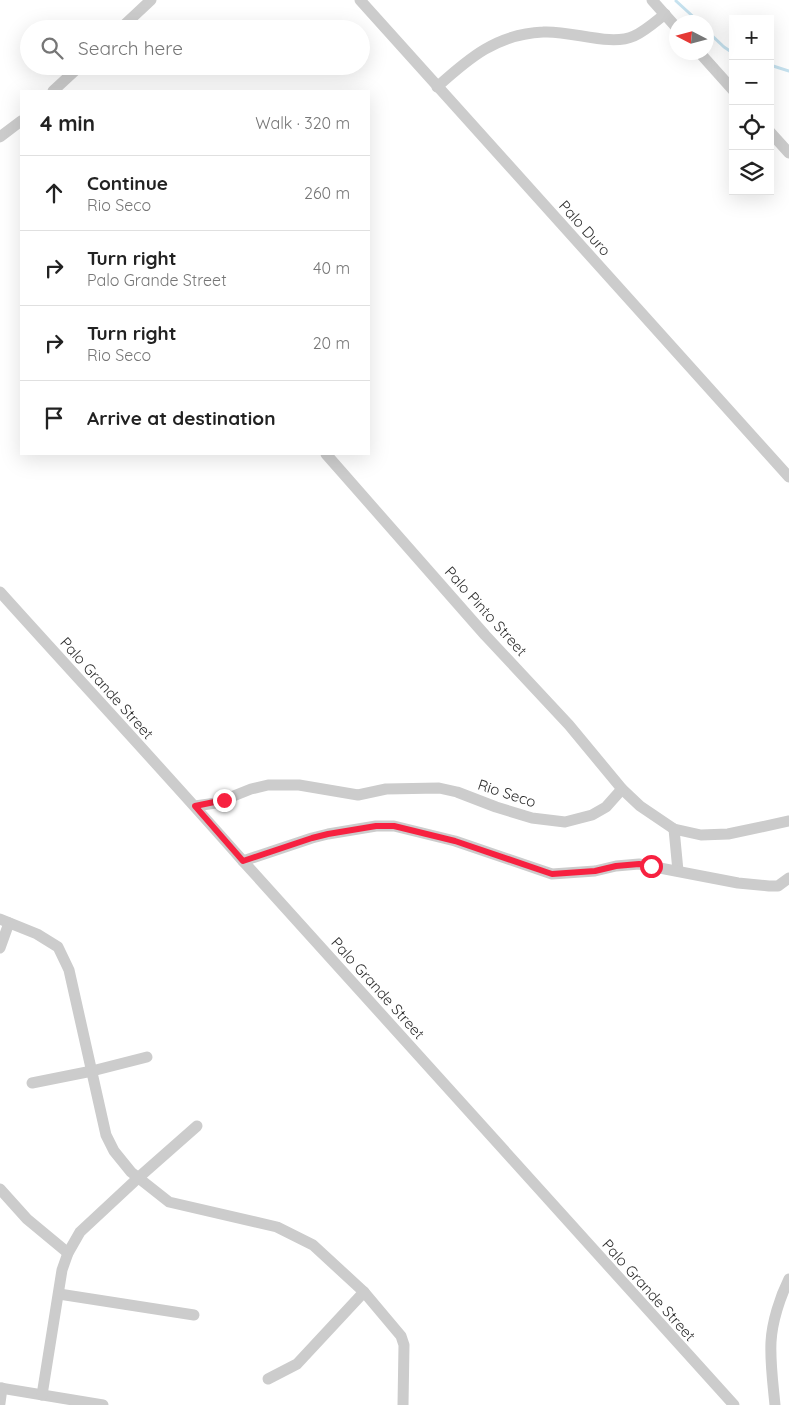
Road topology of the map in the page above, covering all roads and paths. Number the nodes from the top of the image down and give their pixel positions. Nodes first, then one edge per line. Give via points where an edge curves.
1 (151, 0) edge
2 (360, 0) edge
3 (652, 0) edge
4 (665, 14) junction
5 (669, 19) edge
6 (130, 20) edge
7 (706, 60) edge
8 (70, 75) edge
9 (729, 86) edge
10 (437, 87) junction
11 (54, 90) edge
12 (20, 121) edge
13 (774, 136) edge
14 (0, 137) edge
15 (789, 153) edge
16 (327, 455) edge
17 (789, 477) edge
18 (0, 592) edge
19 (622, 790) junction
20 (195, 806) junction
21 (789, 821) edge
22 (674, 829) junction
23 (243, 861) junction
24 (678, 871) junction
25 (789, 878) edge
26 (4, 921) edge
27 (0, 948) edge
28 (147, 1057) dead end
29 (92, 1071) junction
30 (32, 1083) dead end
31 (197, 1126) dead end
32 (138, 1178) junction
33 (0, 1189) edge
34 (68, 1253) junction
35 (789, 1279) edge
36 (364, 1292) junction
37 (59, 1294) junction
38 (194, 1315) dead end
39 (268, 1379) dead end
40 (1, 1388) edge
41 (42, 1394) junction
42 (0, 1403) edge
43 (103, 1405) edge
44 (403, 1405) edge
45 (734, 1405) edge
46 (775, 1405) edge

1 - 6 street
2 - 10 street, Palo Duro
3 - 4 street
4 - 5 street
4 - 10 street via 642,32 623,40 557,32 515,36 476,54
7 - 9 street
8 - 11 street
10 - 17 street, Palo Duro
12 - 14 street
13 - 15 street
16 - 19 street, Palo Pinto Street via 569,725
18 - 20 street, Palo Grande Street
19 - 20 street, Rio Seco via 592,815 565,822 532,818 439,788 386,789 358,795 299,785 268,785
19 - 22 street
20 - 23 street, Palo Grande Street
21 - 22 street via 728,834 711,835
22 - 24 street
23 - 24 street via 320,836 394,826 455,841 552,874 639,864
23 - 45 street, Palo Grande Street
24 - 25 street via 769,886 778,886
26 - 27 street
26 - 29 street via 37,934 58,947 69,970
28 - 29 street
29 - 30 street
29 - 32 street via 106,1135 114,1152
31 - 32 street
32 - 34 street via 80,1232
32 - 36 street via 169,1202 277,1227 313,1245
33 - 34 street via 27,1219
34 - 37 street
35 - 46 street via 771,1334
36 - 39 street via 297,1364
36 - 44 street via 401,1336 404,1345
37 - 38 street
37 - 41 street
40 - 41 street
40 - 42 street
41 - 43 street

